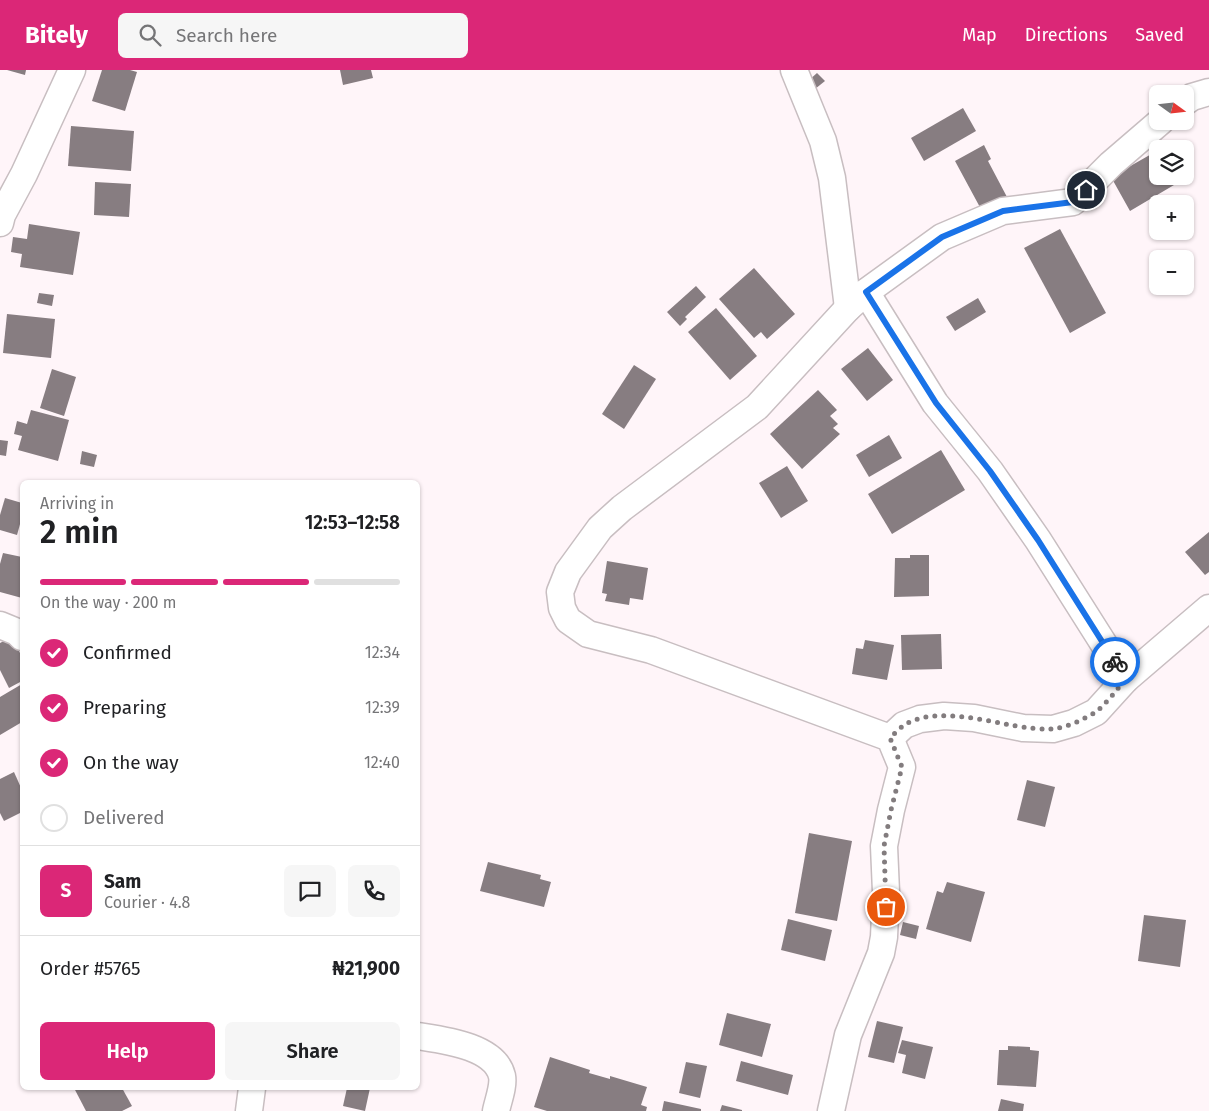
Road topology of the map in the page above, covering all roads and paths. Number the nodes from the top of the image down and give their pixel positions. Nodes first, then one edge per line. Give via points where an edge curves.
1 (72, 70) edge
2 (794, 70) edge
3 (1209, 92) edge
4 (1194, 96) edge
5 (1151, 130) edge
6 (0, 223) edge
7 (857, 300) junction
8 (1209, 608) edge
9 (0, 625) edge
10 (20, 635) edge
11 (1126, 679) junction
12 (890, 738) junction
13 (420, 1036) edge
14 (252, 1090) edge
15 (248, 1111) edge
16 (496, 1111) edge
17 (831, 1111) edge

1 - 6 street
2 - 7 street via 823,141
3 - 4 street
5 - 7 street via 1073,202 1003,211 942,237
7 - 11 street via 990,471
7 - 12 street via 757,407 600,528 568,572 560,592 568,620 588,634 651,650
8 - 11 street
9 - 10 street
11 - 12 street via 1096,712 1053,729 1023,728 974,718 944,716 920,719 904,726
12 - 17 street via 902,767 884,846 884,936 881,953 848,1035
13 - 16 street via 449,1041 483,1053 497,1065 502,1078
14 - 15 street

